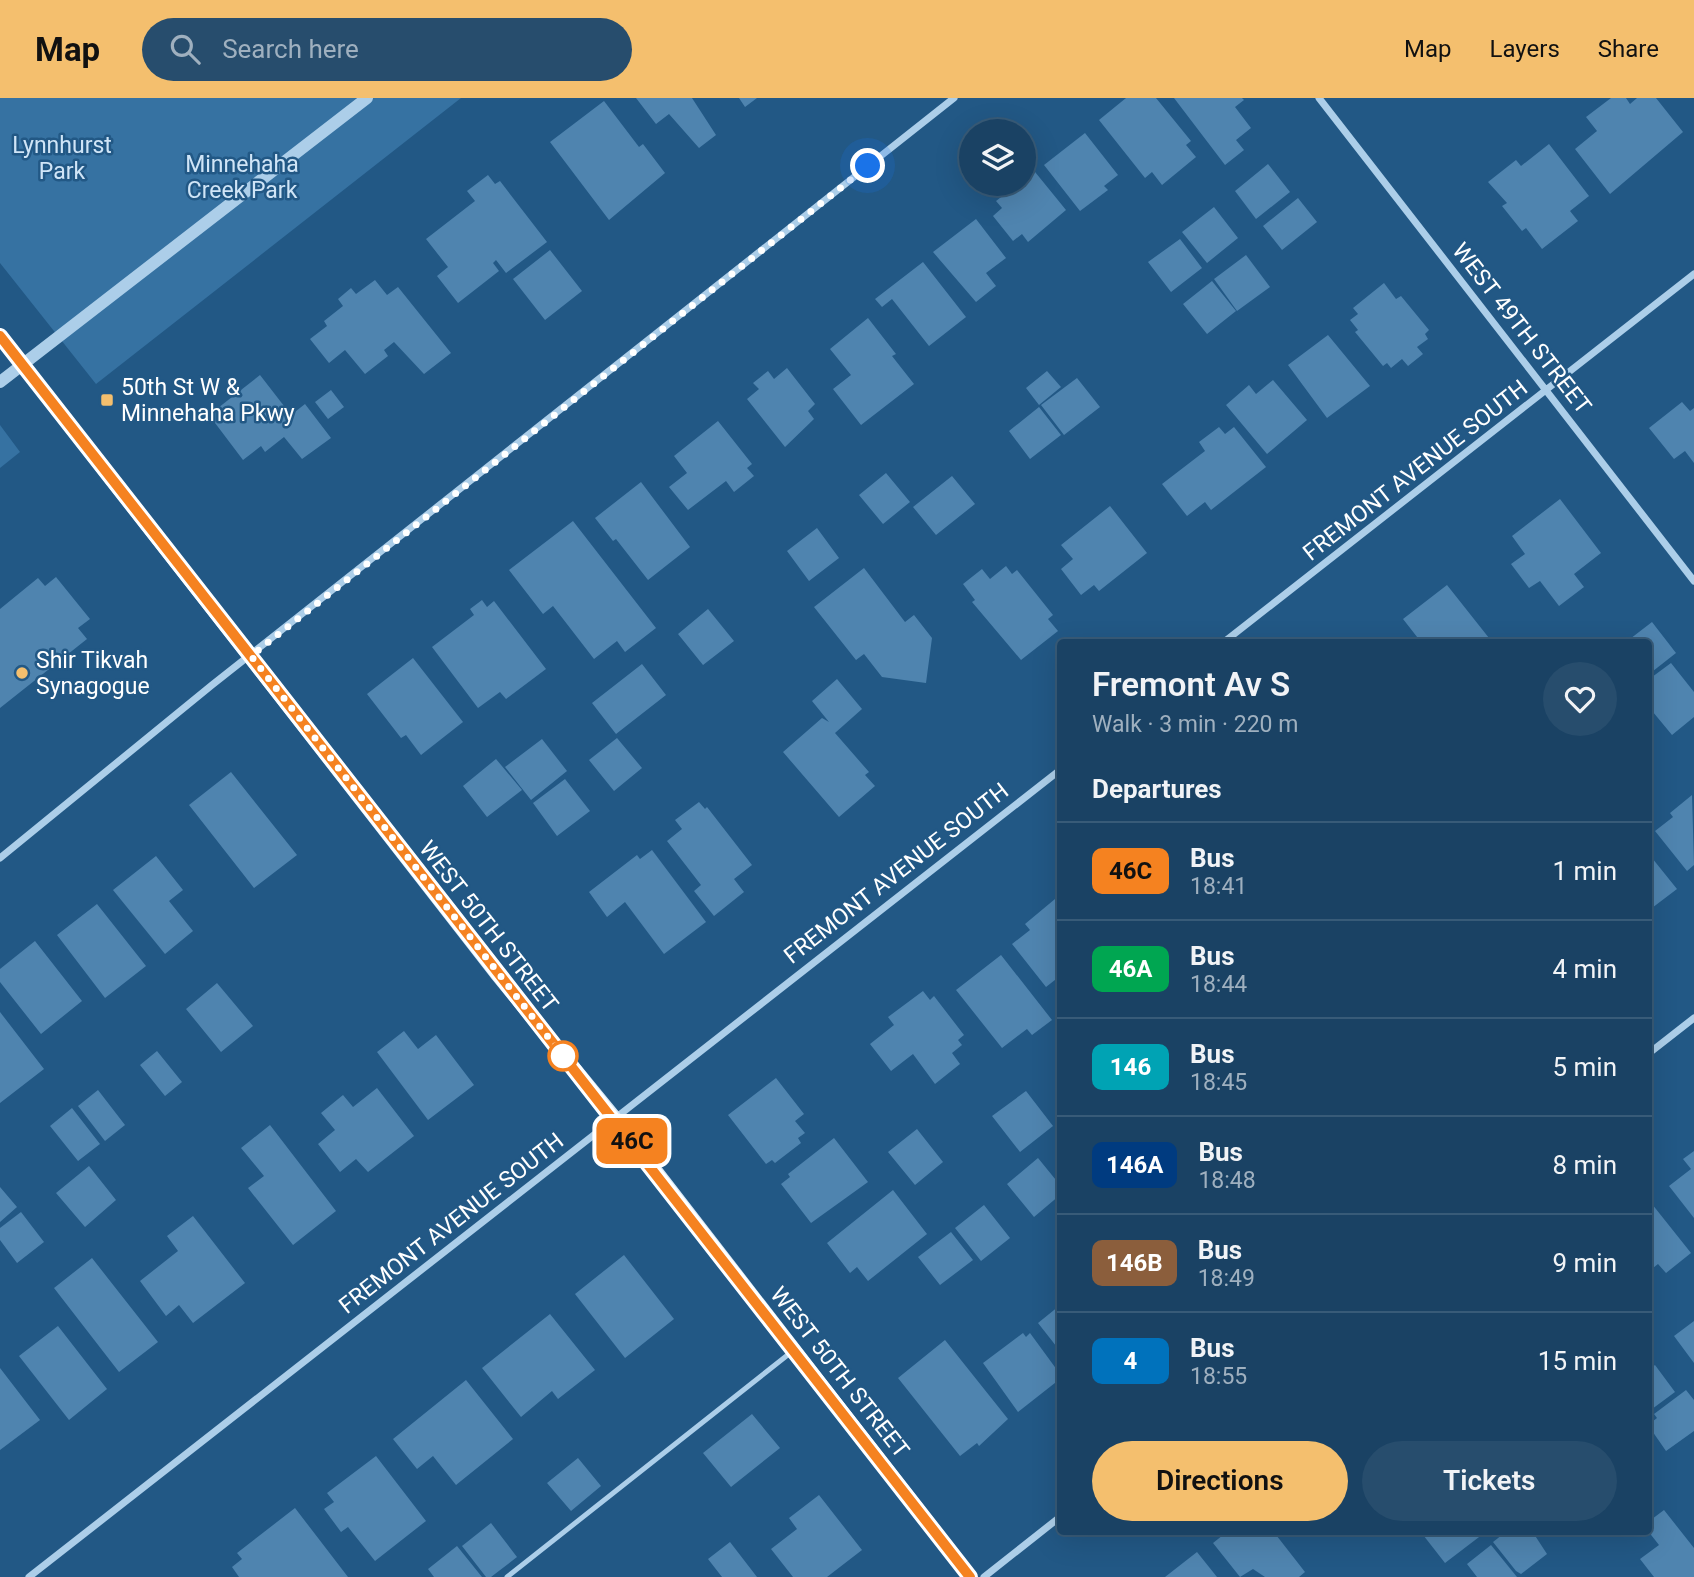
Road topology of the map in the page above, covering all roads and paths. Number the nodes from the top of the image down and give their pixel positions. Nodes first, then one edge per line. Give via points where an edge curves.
1 (368, 98) edge
2 (954, 98) edge
3 (1319, 98) edge
4 (1694, 274) edge
5 (0, 336) edge
6 (22, 364) junction
7 (0, 382) edge
8 (1547, 391) junction
9 (1694, 581) edge
10 (1228, 639) edge
11 (251, 656) junction
12 (1057, 772) edge
13 (0, 858) edge
14 (1694, 1018) edge
15 (1652, 1051) edge
16 (614, 1117) junction
17 (794, 1349) junction
18 (1057, 1519) edge
19 (29, 1577) edge
20 (507, 1577) edge
21 (970, 1577) edge
22 (984, 1577) edge

1 - 6 street
2 - 11 street
3 - 8 street, WEST 49TH STREET
4 - 8 street, FREMONT AVENUE SOUTH
5 - 6 main road, WEST 50TH STREET
6 - 7 street
6 - 11 main road, WEST 50TH STREET
8 - 9 street, WEST 49TH STREET
8 - 10 street, FREMONT AVENUE SOUTH
11 - 13 street
11 - 16 main road, WEST 50TH STREET via 496,973
12 - 16 street, FREMONT AVENUE SOUTH
14 - 15 street
16 - 17 main road, WEST 50TH STREET
16 - 19 street, FREMONT AVENUE SOUTH
17 - 20 lane
17 - 21 main road, WEST 50TH STREET
18 - 22 street

